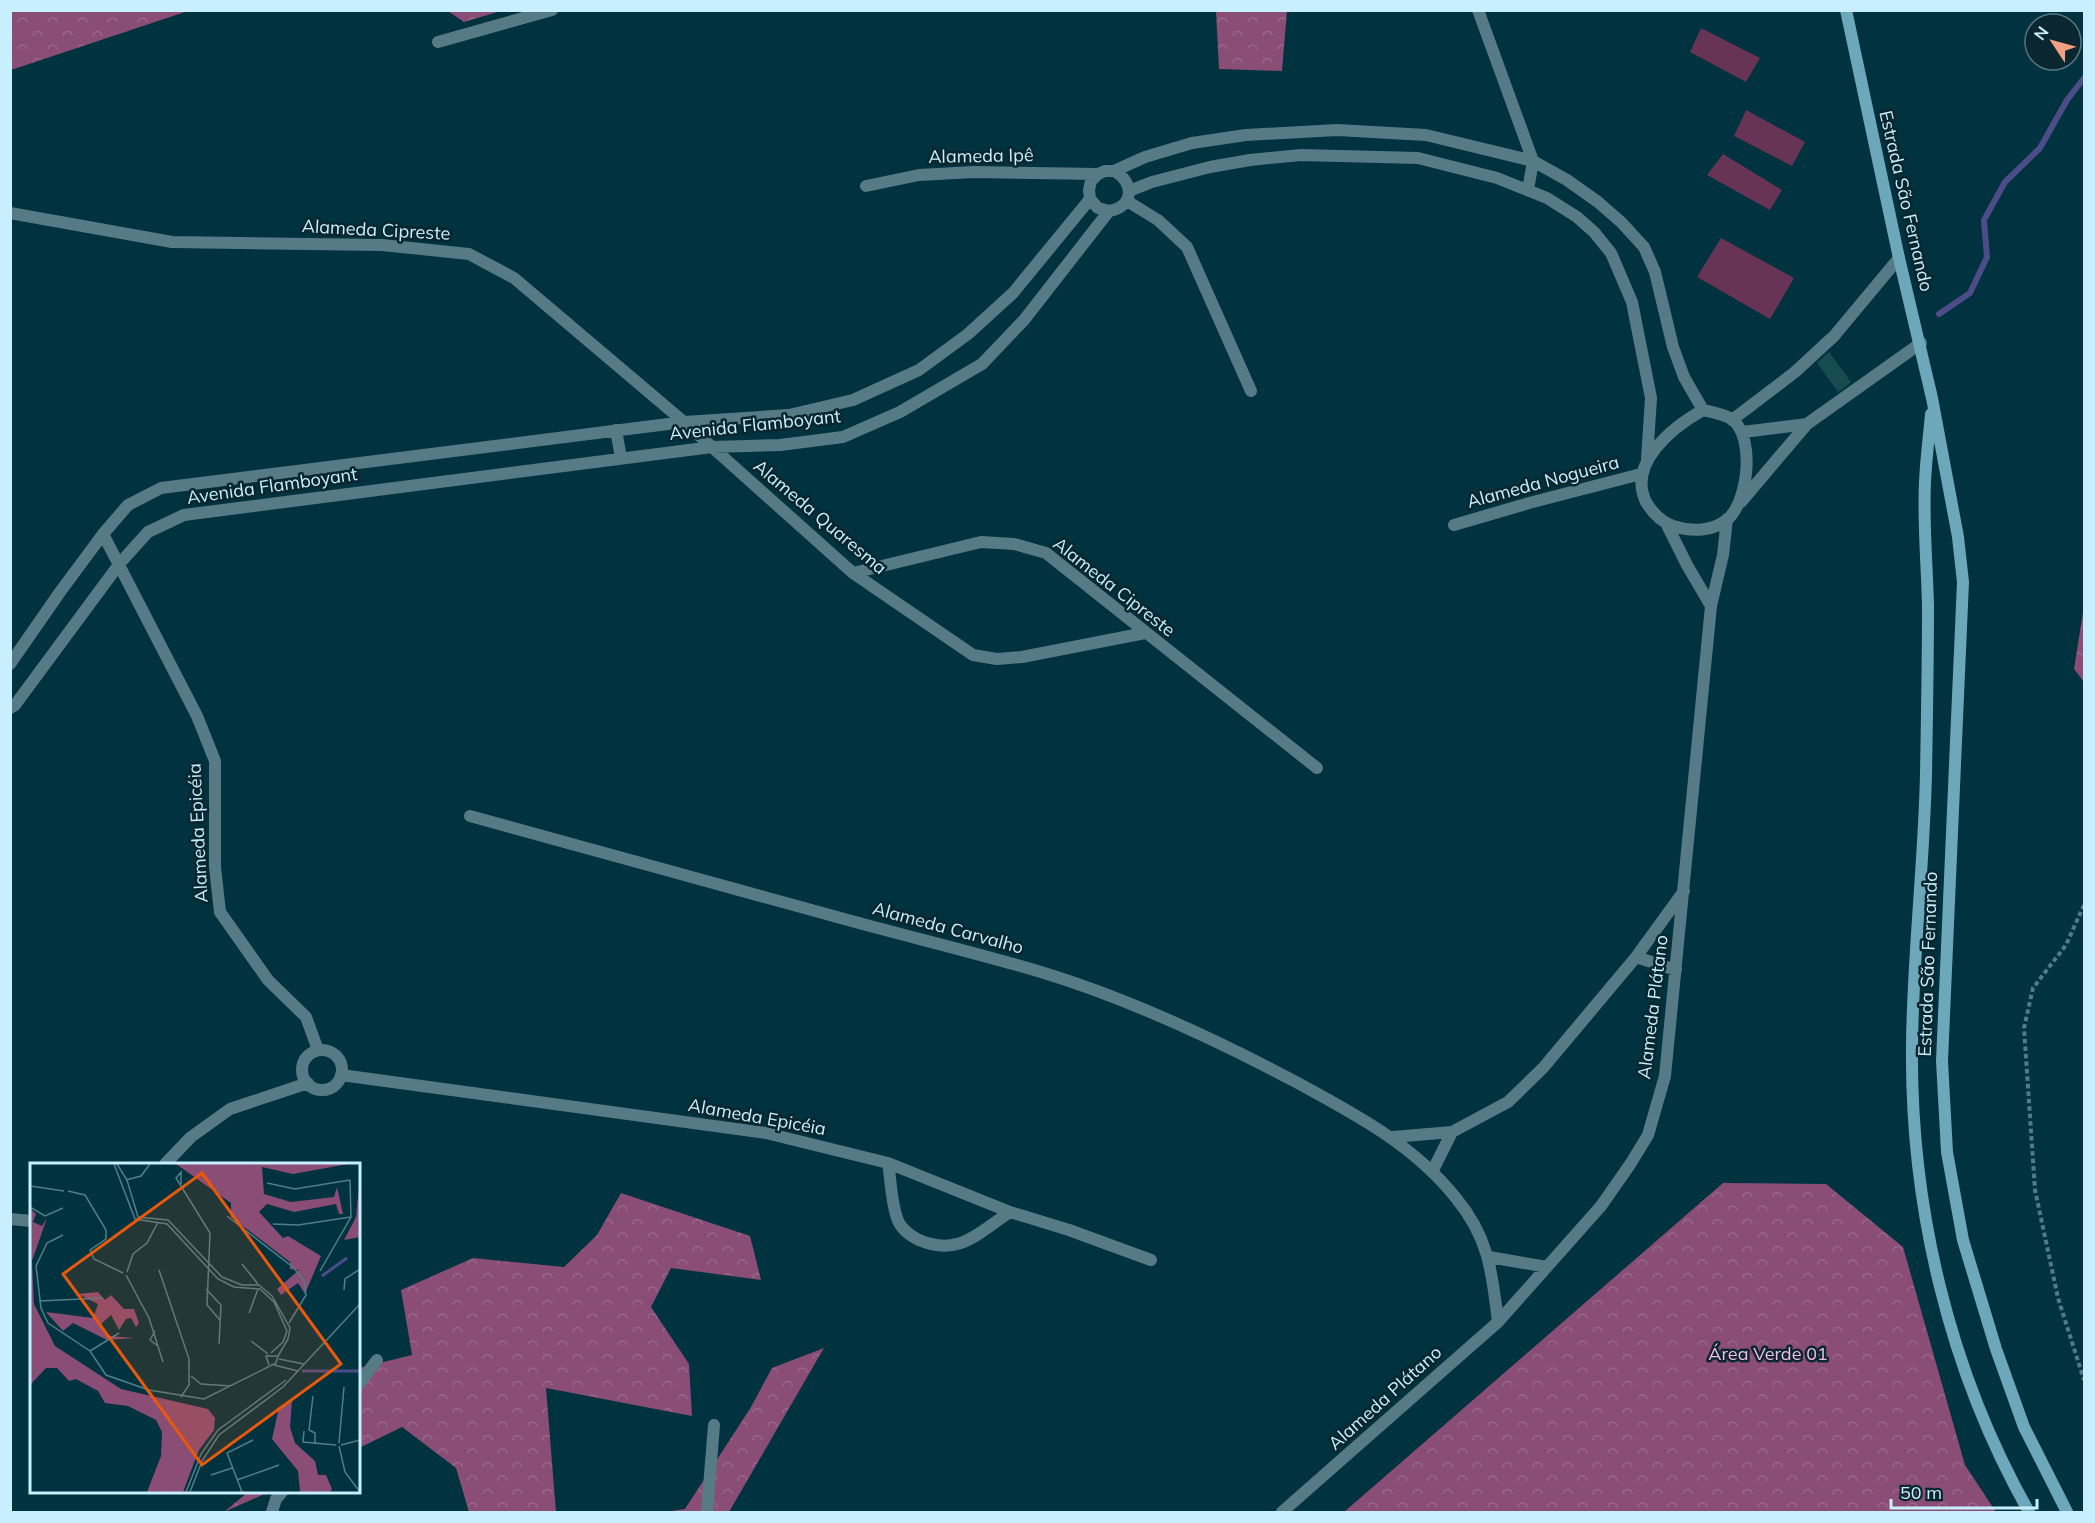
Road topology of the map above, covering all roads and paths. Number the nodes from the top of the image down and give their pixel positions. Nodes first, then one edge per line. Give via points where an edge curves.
1 (552, 10) edge
2 (1478, 10) edge
3 (1846, 10) edge
4 (438, 42) dead end
5 (1533, 161) junction
6 (1114, 171) junction
7 (1098, 174) junction
8 (866, 186) dead end
9 (1528, 190) junction
10 (1128, 196) junction
11 (1090, 199) junction
12 (1109, 211) junction
13 (10, 213) edge
14 (1899, 258) junction
15 (1921, 343) junction
16 (1251, 392) dead end
17 (1932, 398) junction
18 (1702, 410) junction
19 (1732, 420) junction
20 (684, 422) junction
21 (1807, 424) junction
22 (616, 430) junction
23 (1743, 432) junction
24 (712, 447) junction
25 (621, 458) junction
26 (1647, 459) junction
27 (1641, 474) junction
28 (1736, 508) junction
29 (1727, 519) junction
30 (1666, 524) junction
31 (1454, 525) dead end
32 (103, 534) junction
33 (120, 563) junction
34 (854, 573) junction
35 (1711, 606) junction
36 (1145, 633) junction
37 (10, 663) edge
38 (10, 708) edge
39 (1317, 768) dead end
40 (470, 816) dead end
41 (1684, 890) junction
42 (2085, 905) edge
43 (1636, 957) junction
44 (1676, 970) junction
45 (318, 1050) junction
46 (341, 1075) junction
47 (308, 1083) junction
48 (1452, 1132) junction
49 (1393, 1137) junction
50 (166, 1163) edge
51 (888, 1163) junction
52 (1432, 1172) junction
53 (1010, 1212) junction
54 (10, 1219) edge
55 (30, 1221) edge
56 (1489, 1257) junction
57 (1151, 1260) dead end
58 (1547, 1267) junction
59 (1498, 1322) junction
60 (377, 1360) dead end
61 (2085, 1380) edge
62 (360, 1382) edge
63 (714, 1425) dead end
64 (280, 1493) edge
65 (272, 1512) edge
66 (707, 1512) edge
67 (1282, 1512) edge
68 (2029, 1512) edge
69 (2067, 1512) edge

1 - 4 street
2 - 5 street
3 - 14 main road, Estrada São Fernando
5 - 6 street via 1426,135 1337,130 1192,142
5 - 9 street
5 - 18 street via 1598,202 1644,247 1655,272 1673,347
6 - 7 street
6 - 10 street via 1127,182
7 - 8 street, Alameda Ipê via 974,172 919,175
7 - 11 street, Avenida Flamboyant via 1091,181
9 - 10 street, Avenida Flamboyant via 1497,177 1418,159 1301,155 1210,167 1152,182
9 - 26 street, Avenida Flamboyant via 1577,217 1611,253 1632,302 1644,353 1651,398
10 - 12 street, Avenida Flamboyant via 1120,208
10 - 16 street via 1187,247
11 - 12 street via 1098,208
11 - 20 street, Avenida Flamboyant via 1012,292 968,334 919,370 853,400 789,415
12 - 24 street, Avenida Flamboyant via 1024,320 982,364 910,406 843,437 780,445
13 - 20 street, Alameda Cipreste via 172,242 382,245 469,254 514,278
14 - 15 main road, Estrada São Fernando
14 - 19 street via 1834,336
15 - 17 main road, Estrada São Fernando
15 - 21 street
17 - 68 main road, Estrada São Fernando via 1925,483 1925,792 1912,1044 1915,1144 1925,1220 1969,1387 2007,1474
17 - 69 main road, Estrada São Fernando via 1963,582 1942,1061 1947,1152 1963,1240 1996,1349 2024,1427
18 - 19 street
18 - 26 street via 1672,431
19 - 23 street
20 - 22 street, Avenida Flamboyant
20 - 24 street, Alameda Quaresma
21 - 23 street
21 - 28 street
22 - 25 street
22 - 32 street, Avenida Flamboyant via 161,488 128,505
23 - 28 street via 1747,462
24 - 25 street, Avenida Flamboyant
24 - 34 street, Alameda Quaresma
25 - 33 street, Avenida Flamboyant via 184,514 148,532
26 - 27 street
27 - 30 street via 1645,498
27 - 31 street, Alameda Nogueira
28 - 29 street
29 - 30 street via 1706,530
29 - 35 street, Alameda Plátano
30 - 35 street
32 - 33 street, Alameda Epicéia
32 - 37 street, Avenida Flamboyant
33 - 38 street, Avenida Flamboyant
33 - 45 street, Alameda Epicéia via 197,716 215,761 215,867 220,912 268,980 306,1017
34 - 36 street, Alameda Quaresma via 974,655 997,659 1022,657
34 - 36 street, Alameda Cipreste via 981,542 1014,544 1046,553
35 - 41 street, Alameda Plátano
36 - 39 street, Alameda Cipreste
40 - 49 street, Alameda Carvalho via 1044,973 1155,1013 1264,1065
41 - 43 street
41 - 44 street, Alameda Plátano
42 - 61 path via 2066,945 2033,988 2025,1029 2035,1190 2058,1298
43 - 44 street
43 - 48 street via 1543,1068 1508,1102
44 - 58 street, Alameda Plátano via 1665,1076 1648,1135 1601,1206
45 - 46 street via 328,1050 337,1056 342,1065
45 - 47 street via 303,1064
46 - 47 street via 327,1089 316,1089
46 - 51 street, Alameda Epicéia via 766,1133
47 - 50 street via 230,1109 190,1137
48 - 49 street
48 - 52 street
49 - 52 street, Alameda Carvalho
51 - 53 street, Alameda Epicéia
51 - 53 street via 897,1220 914,1238 926,1243 941,1247 962,1243
52 - 56 street, Alameda Carvalho via 1468,1215
53 - 57 street, Alameda Epicéia
54 - 55 street
56 - 58 street
56 - 59 street, Alameda Carvalho
58 - 59 street, Alameda Plátano
59 - 67 street, Alameda Plátano
60 - 62 street
63 - 66 street
64 - 65 street

